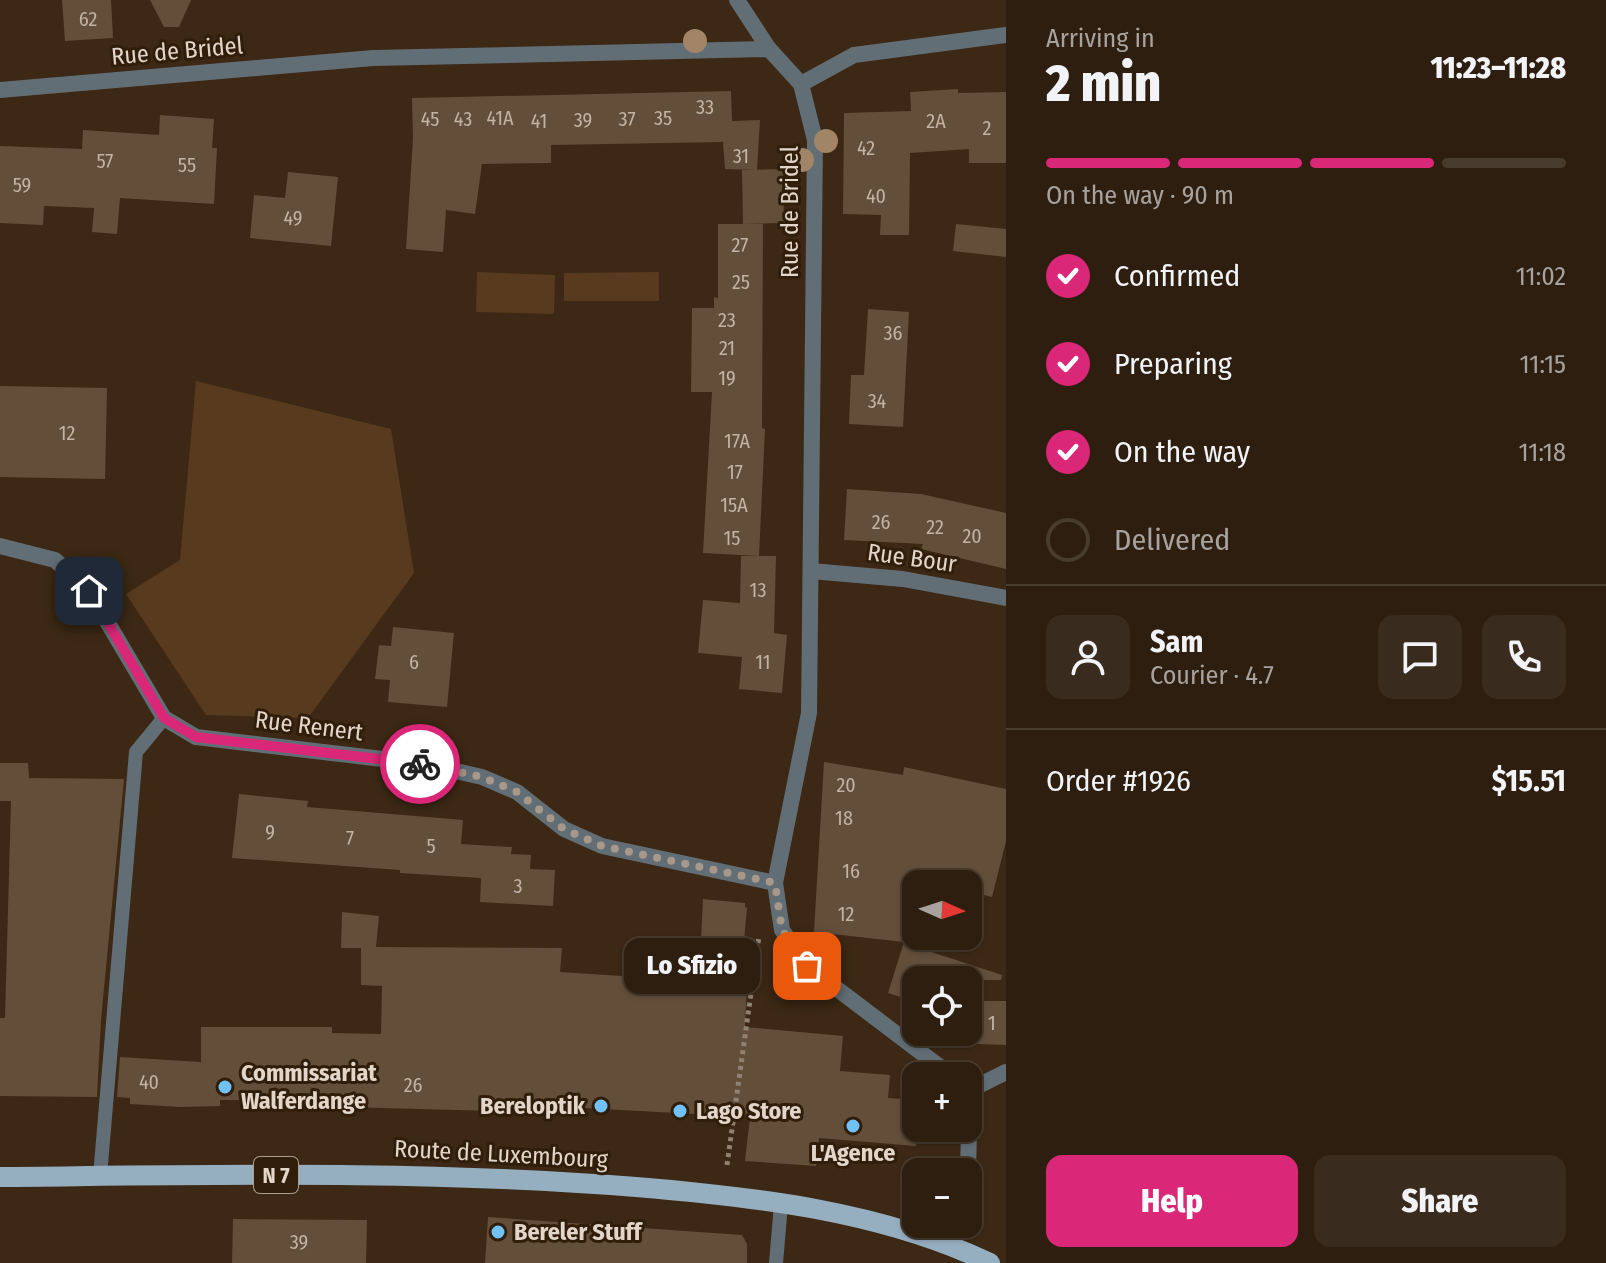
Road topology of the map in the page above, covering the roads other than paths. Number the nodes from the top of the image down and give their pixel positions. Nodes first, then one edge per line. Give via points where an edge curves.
1 (737, 0) edge
2 (1006, 35) edge
3 (769, 49) junction
4 (801, 84) junction
5 (0, 90) edge
6 (0, 546) edge
7 (811, 571) junction
8 (1006, 598) edge
9 (164, 718) junction
10 (775, 883) junction
11 (934, 1062) edge
12 (1006, 1072) edge
13 (982, 1083) edge
14 (100, 1176) junction
15 (0, 1177) edge
16 (781, 1204) junction
17 (902, 1225) edge
18 (956, 1238) edge
19 (776, 1263) edge
20 (990, 1263) edge

1 - 3 street
2 - 4 street via 854,55
3 - 4 street, Rue de Bridel
3 - 5 street, Rue de Bridel via 373,58
4 - 7 street, Rue de Bridel via 815,140
6 - 9 street via 55,560 89,591
7 - 8 street, Rue Bour via 903,579
7 - 10 street, Rue de Bridel via 809,713
9 - 10 street, Rue Renert via 196,737 425,764 482,777 517,792 564,829 602,846
9 - 14 lane via 136,752
10 - 11 street, Rue de Bridel via 782,930 807,966
12 - 13 street
14 - 15 main road, Route de Luxembourg / N 7
14 - 16 main road, Route de Luxembourg / N 7 via 474,1176
16 - 17 main road, Route de Luxembourg / N 7
16 - 19 lane
18 - 20 main road, Route de Luxembourg / N 7

